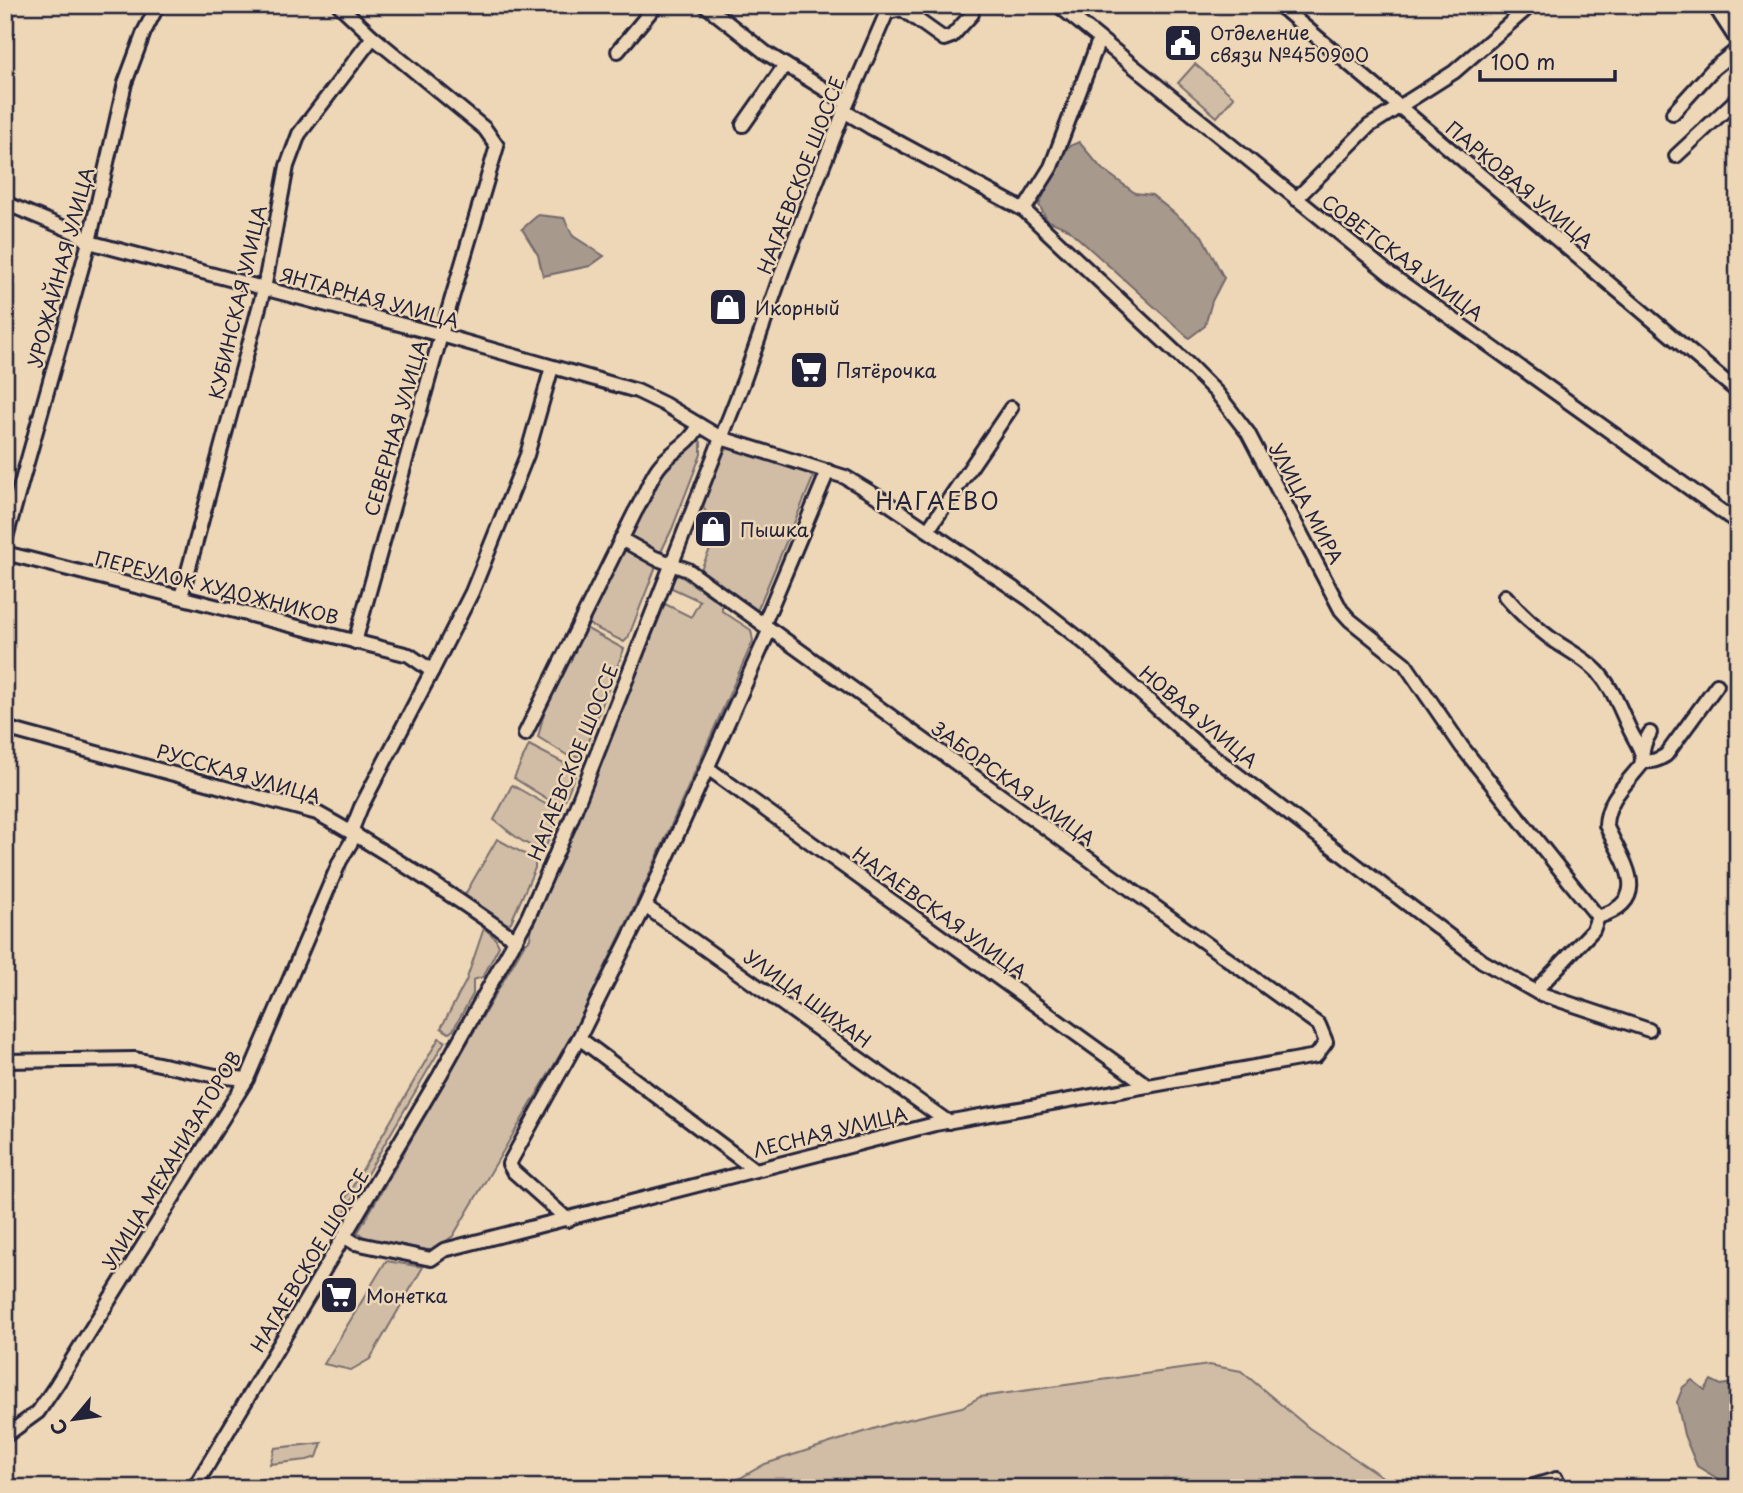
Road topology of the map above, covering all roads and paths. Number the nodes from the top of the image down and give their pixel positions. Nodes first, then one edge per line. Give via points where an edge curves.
1 (158, 5) edge
2 (338, 5) edge
3 (656, 5) edge
4 (705, 5) edge
5 (1058, 5) edge
6 (1279, 5) edge
7 (1531, 5) edge
8 (1714, 5) edge
9 (888, 9) edge
10 (972, 15) dead end
11 (373, 37) junction
12 (1099, 40) junction
13 (1738, 42) edge
14 (1738, 50) edge
15 (618, 51) dead end
16 (785, 65) junction
17 (1738, 99) edge
18 (845, 107) junction
19 (1400, 108) junction
20 (1673, 113) dead end
21 (743, 125) dead end
22 (1676, 156) dead end
23 (1296, 199) junction
24 (5, 203) edge
25 (1024, 210) junction
26 (89, 242) junction
27 (264, 289) junction
28 (440, 335) junction
29 (552, 367) junction
30 (1738, 392) edge
31 (1011, 408) dead end
32 (699, 425) junction
33 (721, 438) junction
34 (828, 471) junction
35 (1738, 523) edge
36 (928, 530) junction
37 (621, 539) junction
38 (5, 541) edge
39 (5, 553) edge
40 (671, 565) junction
41 (1505, 596) dead end
42 (181, 597) junction
43 (766, 628) junction
44 (355, 642) junction
45 (432, 671) junction
46 (1717, 685) dead end
47 (5, 728) edge
48 (1650, 733) dead end
49 (525, 734) dead end
50 (1642, 760) junction
51 (709, 768) junction
52 (354, 833) junction
53 (645, 905) junction
54 (1598, 917) junction
55 (516, 940) junction
56 (1538, 993) junction
57 (1649, 1030) dead end
58 (579, 1038) junction
59 (1326, 1042) joint
60 (5, 1061) edge
61 (247, 1079) junction
62 (1148, 1086) junction
63 (948, 1122) junction
64 (755, 1170) junction
65 (568, 1220) junction
66 (345, 1237) junction
67 (5, 1436) edge
68 (1556, 1479) dead end
69 (194, 1488) edge
70 (1527, 1488) edge

1 - 26 street, УРОЖАЙНАЯ УЛИЦА via 125,83
2 - 11 street, СЕВЕРНАЯ УЛИЦА
3 - 15 street
4 - 16 street, УЛИЦА МИРА
5 - 12 street, СОВЕТСКАЯ УЛИЦА
6 - 19 street, ПАРКОВАЯ УЛИЦА
7 - 19 street via 1454,72
8 - 13 street
9 - 10 street via 902,9 944,39
9 - 18 street, НАГАЕВСКОЕ ШОССЕ
11 - 27 street, КУБИНСКАЯ УЛИЦА via 299,134 287,166
11 - 28 street, СЕВЕРНАЯ УЛИЦА via 485,129 497,146
12 - 23 street, СОВЕТСКАЯ УЛИЦА
12 - 25 street via 1051,167
14 - 20 street via 1714,68
16 - 18 street, УЛИЦА МИРА
16 - 21 street
17 - 22 street
18 - 25 street, УЛИЦА МИРА via 872,128
18 - 33 street, НАГАЕВСКОЕ ШОССЕ
19 - 23 street via 1369,126
19 - 30 street, ПАРКОВАЯ УЛИЦА
23 - 35 street, СОВЕТСКАЯ УЛИЦА via 1391,275
24 - 26 street, ЯНТАРНАЯ УЛИЦА
25 - 54 street, УЛИЦА МИРА via 1188,364 1236,417 1262,457 1341,610 1405,664 1462,747
26 - 27 street, ЯНТАРНАЯ УЛИЦА
26 - 38 street, УРОЖАЙНАЯ УЛИЦА
27 - 28 street, ЯНТАРНАЯ УЛИЦА
27 - 42 street, КУБИНСКАЯ УЛИЦА
28 - 29 street, ЯНТАРНАЯ УЛИЦА
28 - 44 street, СЕВЕРНАЯ УЛИЦА
29 - 32 street, ЯНТАРНАЯ УЛИЦА via 637,391
29 - 45 street, УЛИЦА МЕХАНИЗАТОРОВ via 527,455 472,592
31 - 36 street
32 - 33 street, ЯНТАРНАЯ УЛИЦА
32 - 37 street via 693,438 659,467
33 - 34 street, НОВАЯ УЛИЦА
33 - 40 street, НАГАЕВСКОЕ ШОССЕ
34 - 36 street, НОВАЯ УЛИЦА
34 - 43 street
36 - 56 street, НОВАЯ УЛИЦА via 1086,644 1196,743 1278,807 1482,961
37 - 40 street, ЗАБОРСКАЯ УЛИЦА
37 - 49 street
39 - 42 street, ПЕРЕУЛОК ХУДОЖНИКОВ
40 - 43 street, ЗАБОРСКАЯ УЛИЦА via 688,570
40 - 55 street, НАГАЕВСКОЕ ШОССЕ via 571,820
41 - 50 street via 1602,677 1616,696
42 - 44 street, ПЕРЕУЛОК ХУДОЖНИКОВ
43 - 51 street
43 - 59 street, ЗАБОРСКАЯ УЛИЦА via 1319,1025
44 - 45 street, ПЕРЕУЛОК ХУДОЖНИКОВ via 409,655
45 - 52 street, УЛИЦА МЕХАНИЗАТОРОВ via 361,807
46 - 50 street via 1666,755
47 - 52 street, РУССКАЯ УЛИЦА via 317,813
48 - 50 street
50 - 54 street via 1613,799 1606,818 1631,888 1621,904
51 - 53 street
51 - 62 street, НАГАЕВСКАЯ УЛИЦА
52 - 55 street, РУССКАЯ УЛИЦА
52 - 61 street, УЛИЦА МЕХАНИЗАТОРОВ
53 - 58 street
53 - 63 street, УЛИЦА ШИХАН
54 - 56 street via 1593,930
55 - 66 street, НАГАЕВСКОЕ ШОССЕ
56 - 57 street, НОВАЯ УЛИЦА
58 - 64 street
58 - 65 street via 509,1164
59 - 62 street, ЛЕСНАЯ УЛИЦА via 1317,1056
60 - 61 street via 135,1059
61 - 67 street, УЛИЦА МЕХАНИЗАТОРОВ via 57,1384 38,1412
62 - 63 street, ЛЕСНАЯ УЛИЦА
63 - 64 street, ЛЕСНАЯ УЛИЦА
64 - 65 street, ЛЕСНАЯ УЛИЦА
65 - 66 street, ЛЕСНАЯ УЛИЦА via 444,1250 431,1259
66 - 69 street, НАГАЕВСКОЕ ШОССЕ
68 - 70 street

